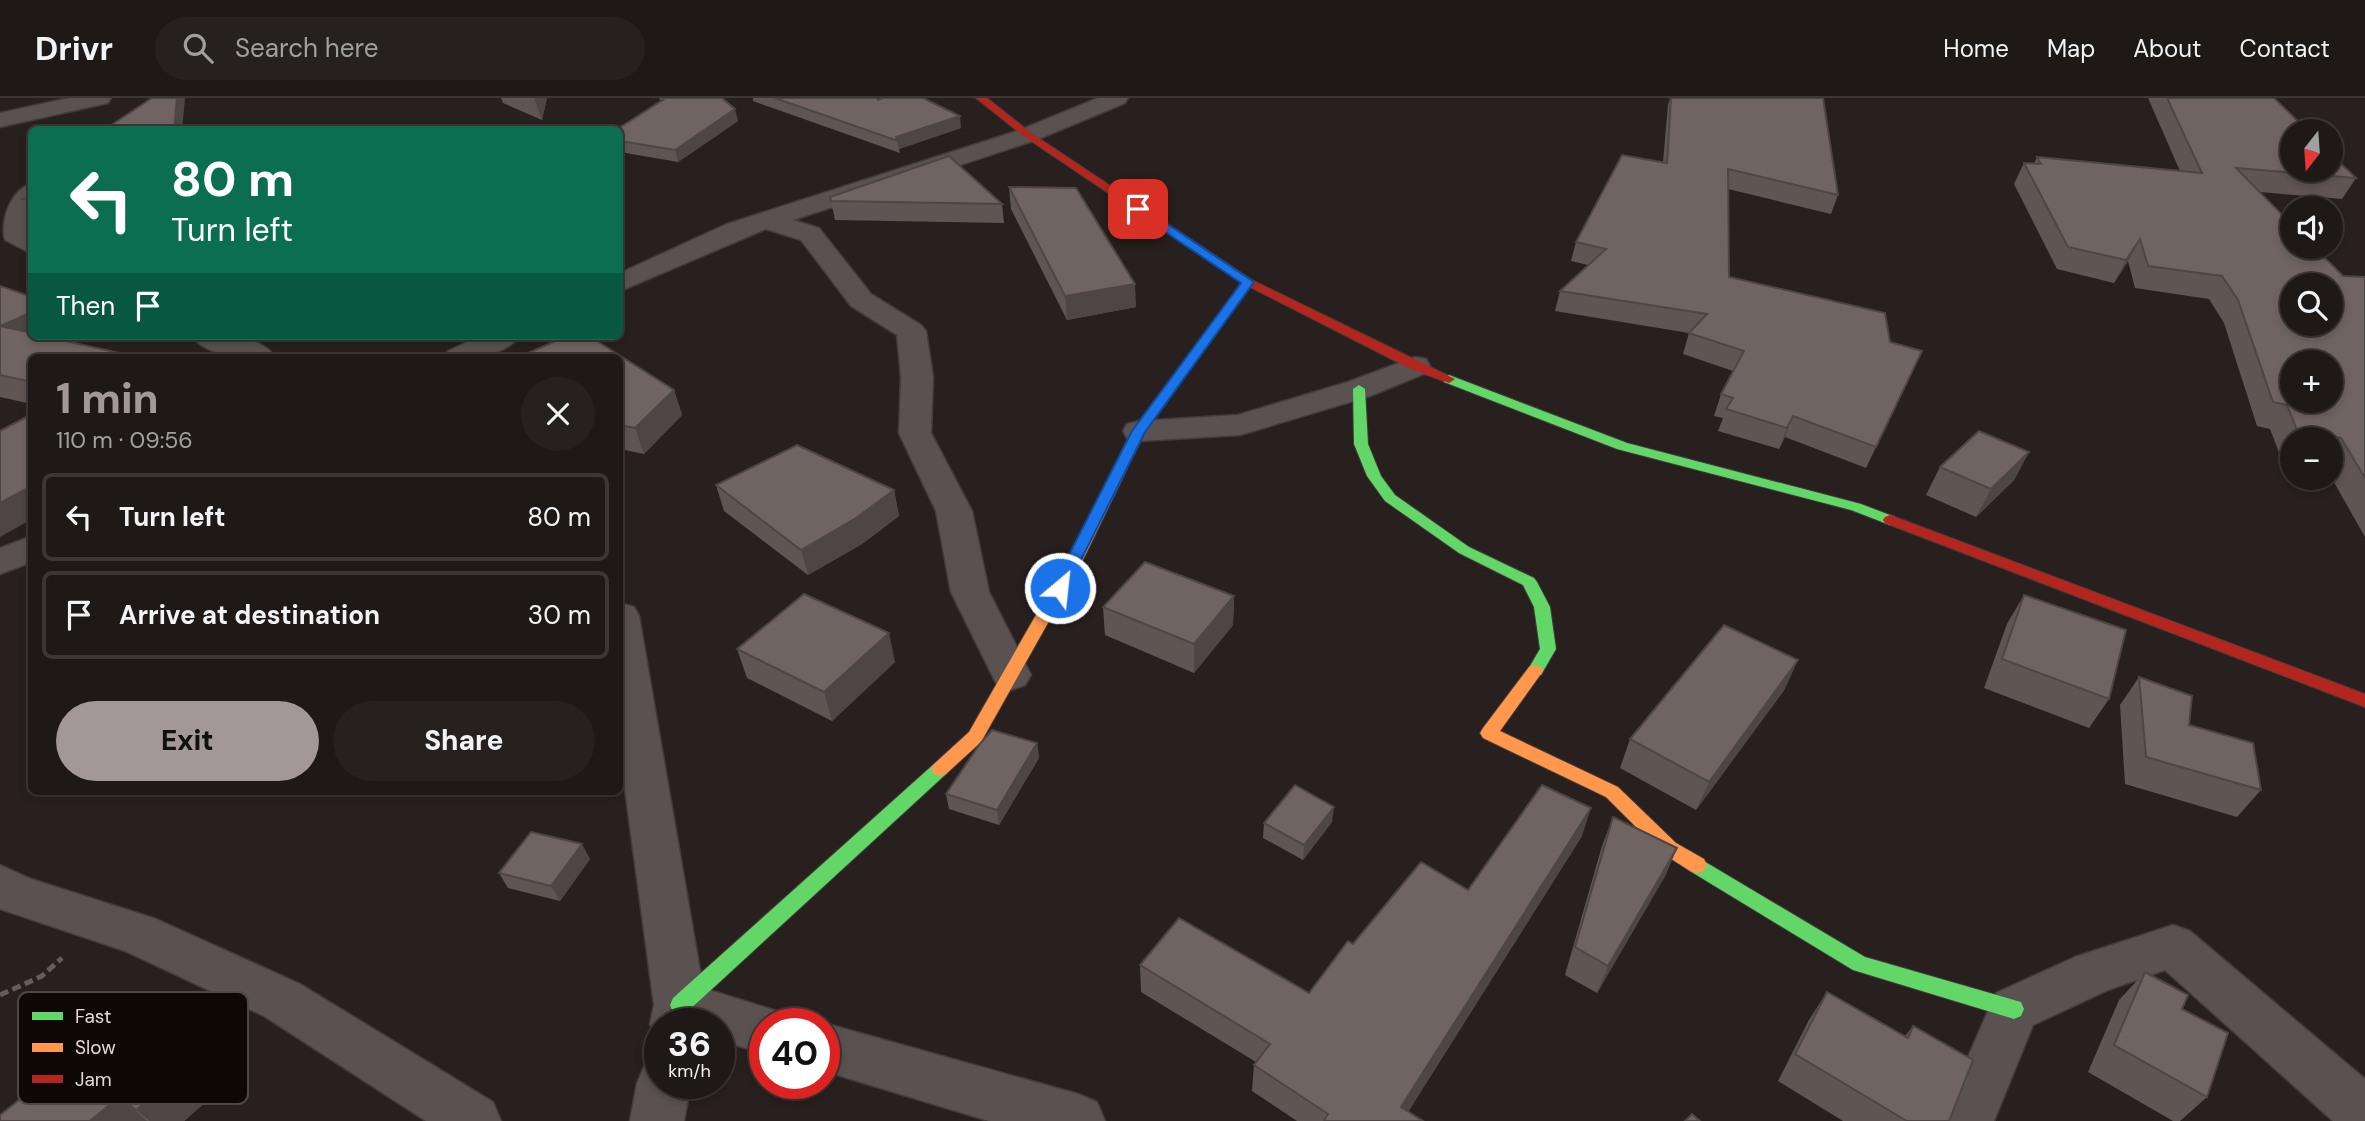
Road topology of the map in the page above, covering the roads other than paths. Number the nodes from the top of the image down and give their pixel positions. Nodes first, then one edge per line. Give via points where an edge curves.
1 (100, 98) edge
2 (981, 98) edge
3 (1116, 98) edge
4 (0, 120) edge
5 (1028, 135) junction
6 (28, 194) edge
7 (766, 220) junction
8 (28, 243) edge
9 (623, 282) edge
10 (1248, 282) junction
11 (217, 340) edge
12 (496, 340) edge
13 (252, 354) edge
14 (466, 354) edge
15 (1415, 366) junction
16 (1359, 389) junction
17 (1139, 431) junction
18 (28, 550) edge
19 (0, 562) edge
20 (623, 636) edge
21 (1011, 675) junction
22 (2365, 701) edge
23 (0, 885) edge
24 (677, 1008) edge
25 (684, 1008) edge
26 (2014, 1009) junction
27 (840, 1052) edge
28 (661, 1099) edge
29 (2365, 1114) edge
30 (474, 1121) edge
31 (657, 1121) edge
32 (1078, 1121) edge
33 (1967, 1121) edge

1 - 4 street
2 - 5 street
3 - 5 street
5 - 7 street
5 - 10 street
6 - 8 street via 13,214 14,234
7 - 9 street
7 - 21 street via 810,234 861,300 911,331 917,377 915,433 954,512 971,592
10 - 15 street
10 - 17 street
11 - 13 street
12 - 14 street
15 - 16 street
15 - 22 street via 1622,446 1856,507
16 - 17 street via 1240,425
16 - 26 street via 1361,444 1374,476 1390,498 1464,550 1529,582 1542,607 1548,649 1489,733 1612,792 1669,848 1860,964
17 - 21 street
18 - 19 street
20 - 24 street
21 - 25 street via 975,737
23 - 30 street via 17,895 139,934 282,1000
26 - 29 street via 2094,973 2174,947
26 - 33 street
27 - 32 street
28 - 31 street

